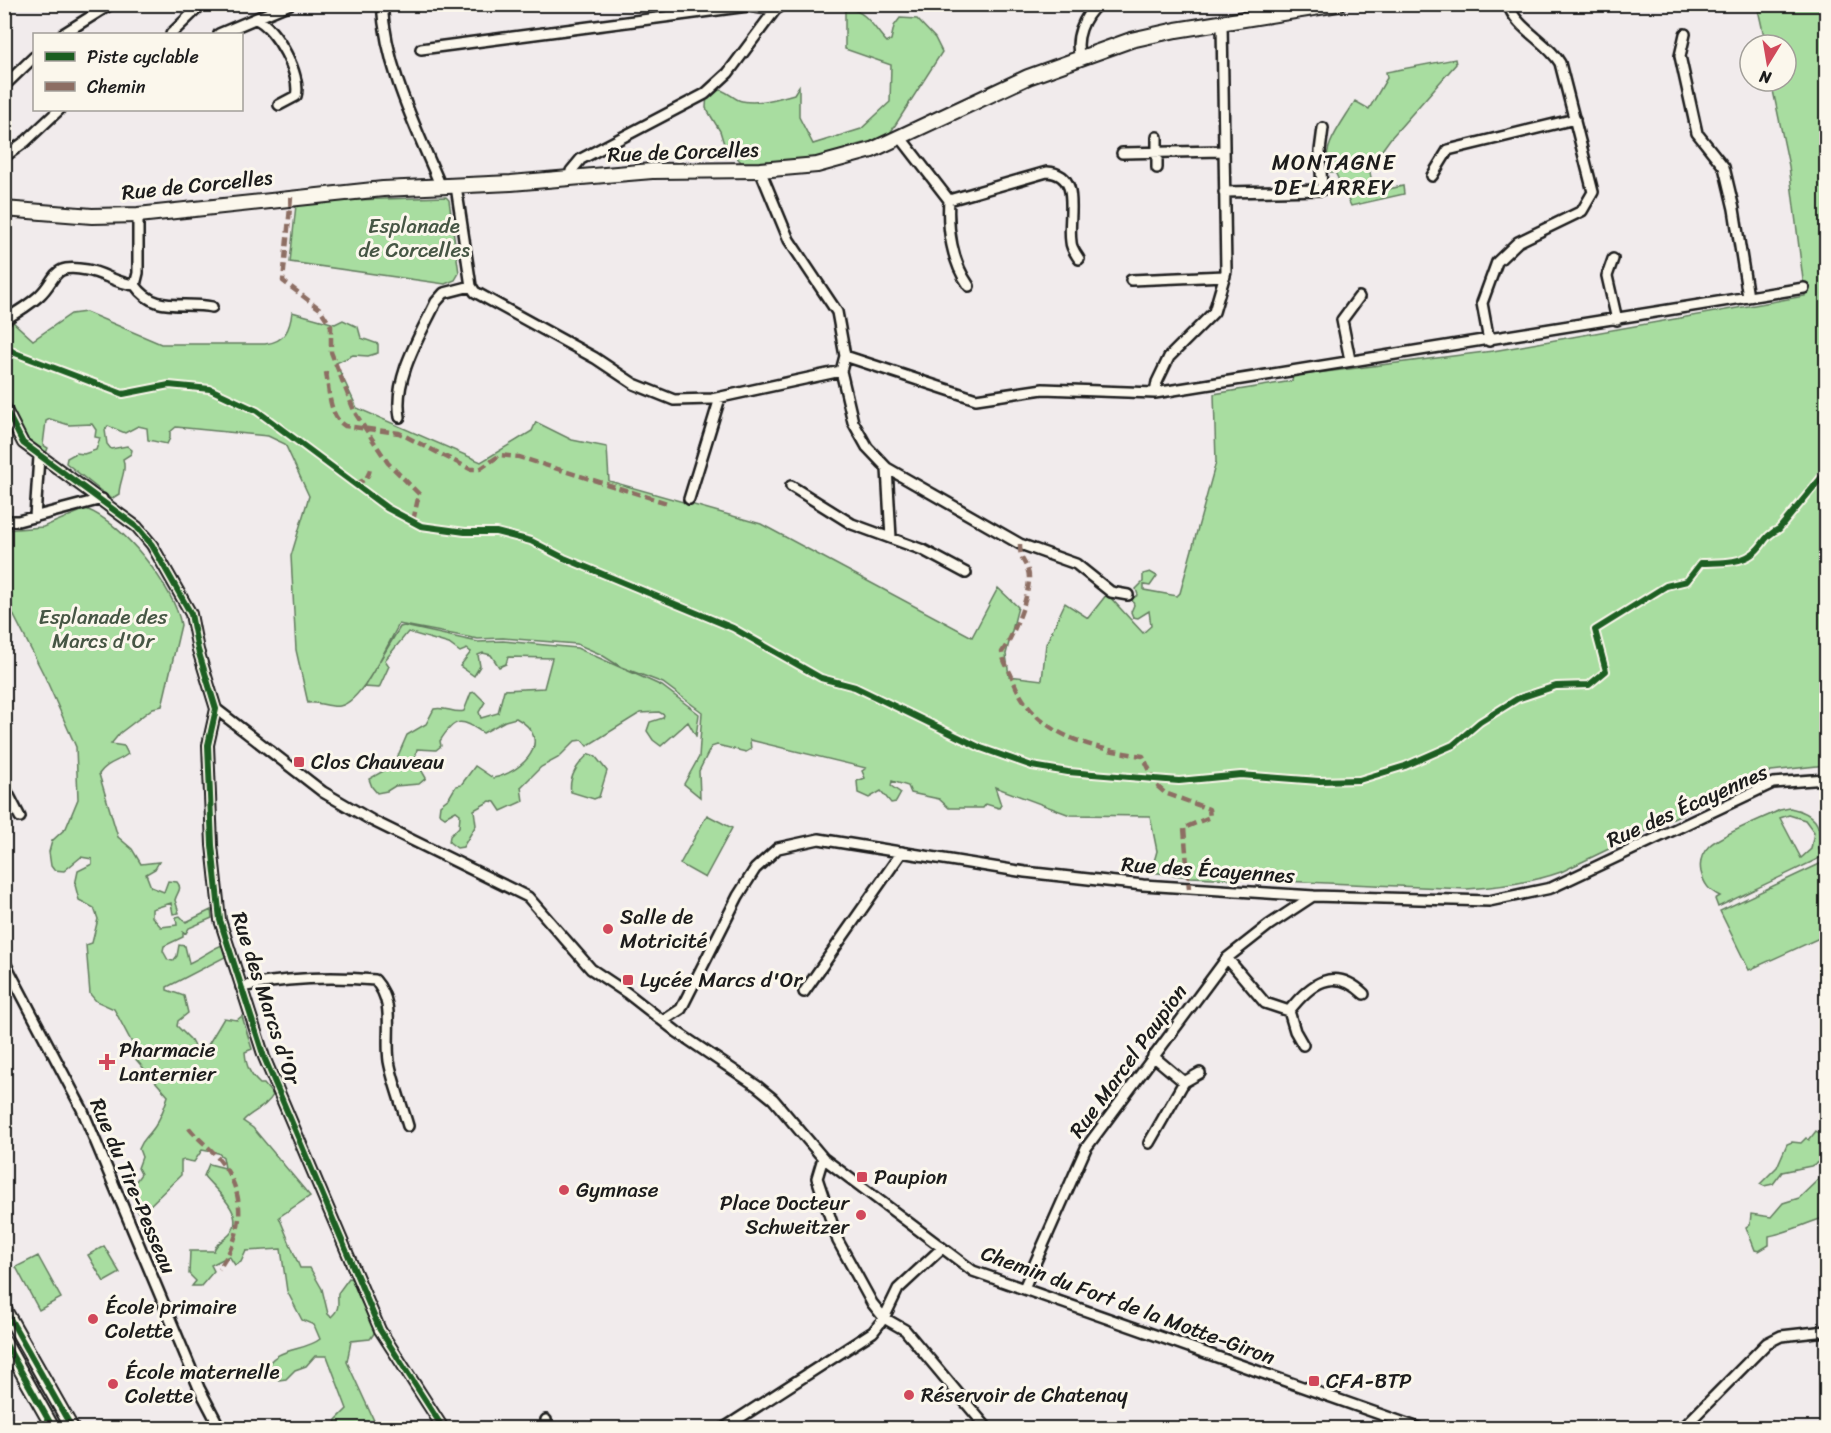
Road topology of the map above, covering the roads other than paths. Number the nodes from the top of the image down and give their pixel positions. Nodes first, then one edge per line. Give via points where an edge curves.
1 (111, 4) edge
2 (202, 4) edge
3 (290, 4) edge
4 (382, 4) edge
5 (784, 4) edge
6 (1098, 4) edge
7 (1338, 4) edge
8 (1509, 4) edge
9 (775, 10) junction
10 (256, 19) junction
11 (1222, 23) junction
12 (65, 33) edge
13 (172, 33) edge
14 (221, 33) edge
15 (1685, 34) dead end
16 (421, 49) dead end
17 (1080, 57) junction
18 (33, 58) edge
19 (4, 86) edge
20 (279, 105) dead end
21 (58, 111) edge
22 (1575, 119) junction
23 (1323, 128) dead end
24 (1157, 137) dead end
25 (900, 138) junction
26 (1223, 151) junction
27 (1157, 152) junction
28 (1122, 153) dead end
29 (4, 157) edge
30 (1158, 168) dead end
31 (760, 170) junction
32 (1432, 176) dead end
33 (570, 179) junction
34 (456, 186) junction
35 (441, 187) junction
36 (1224, 192) junction
37 (949, 200) junction
38 (4, 209) edge
39 (138, 215) junction
40 (1079, 259) dead end
41 (1613, 259) dead end
42 (1225, 276) junction
43 (1131, 280) dead end
44 (135, 285) junction
45 (471, 286) junction
46 (969, 286) dead end
47 (1804, 288) dead end
48 (1359, 297) dead end
49 (1748, 297) junction
50 (212, 308) dead end
51 (4, 320) edge
52 (1617, 320) junction
53 (1489, 341) junction
54 (845, 356) junction
55 (1350, 360) junction
56 (841, 371) junction
57 (1155, 393) junction
58 (720, 398) junction
59 (4, 406) edge
60 (400, 417) dead end
61 (39, 457) junction
62 (887, 468) junction
63 (791, 486) dead end
64 (689, 499) dead end
65 (102, 500) junction
66 (34, 517) junction
67 (4, 521) edge
68 (891, 538) junction
69 (966, 573) dead end
70 (1128, 595) dead end
71 (216, 709) junction
72 (1827, 779) edge
73 (4, 786) edge
74 (20, 818) dead end
75 (902, 852) junction
76 (1314, 896) junction
77 (1227, 958) junction
78 (4, 961) edge
79 (241, 987) junction
80 (804, 992) dead end
81 (1364, 994) dead end
82 (1289, 1011) junction
83 (663, 1021) junction
84 (1303, 1045) dead end
85 (1153, 1056) junction
86 (1200, 1073) dead end
87 (1184, 1082) junction
88 (408, 1126) dead end
89 (1149, 1143) dead end
90 (824, 1158) junction
91 (941, 1249) junction
92 (1024, 1288) junction
93 (4, 1308) edge
94 (884, 1317) junction
95 (1827, 1331) edge
96 (4, 1341) edge
97 (53, 1428) edge
98 (72, 1428) edge
99 (220, 1428) edge
100 (443, 1428) edge
101 (724, 1428) edge
102 (987, 1428) edge
103 (1419, 1428) edge
104 (1683, 1428) edge

1 - 12 street
2 - 13 street
3 - 10 street
4 - 35 street via 393,70
5 - 9 street
6 - 17 street via 1079,35
7 - 11 main road, Rue de Corcelles
8 - 22 street via 1515,17 1557,58
9 - 16 street via 748,6
9 - 33 street via 718,84 692,102 581,159
10 - 14 street
10 - 20 street via 274,33 296,80 296,96
11 - 17 main road, Rue de Corcelles via 1131,40
11 - 26 street
15 - 49 street via 1680,56 1696,133 1724,167
17 - 25 main road, Rue de Corcelles via 1028,76
18 - 19 street
21 - 29 street
22 - 32 street via 1448,150
22 - 53 street via 1592,186 1591,198 1578,213 1518,242 1497,262 1482,303
23 - 36 street via 1323,190
24 - 27 street
25 - 31 main road, Rue de Corcelles via 833,161
25 - 37 street
26 - 27 street
26 - 36 street
27 - 28 street
27 - 30 street
31 - 33 main road, Rue de Corcelles via 652,171
31 - 54 street via 789,240 837,312
33 - 34 main road, Rue de Corcelles
34 - 35 main road, Rue de Corcelles
34 - 45 street
35 - 39 main road, Rue de Corcelles via 291,196
36 - 42 street
37 - 40 street via 1047,172 1062,175 1069,184 1071,244
37 - 46 street via 947,219 958,270
38 - 39 main road, Rue de Corcelles via 92,216
39 - 44 street
41 - 52 street via 1607,276
42 - 43 street
42 - 57 street via 1214,312 1173,351 1159,376
44 - 50 street via 154,303
44 - 51 street via 88,270 63,270 51,278 38,297
45 - 58 street via 650,392 680,401
45 - 60 street via 444,292 436,302 403,376
47 - 49 street
48 - 55 street via 1342,320
49 - 52 street
52 - 53 street
53 - 55 street
54 - 56 street
54 - 57 street via 976,399 1043,389
55 - 57 street
56 - 58 street
56 - 62 street via 856,430
58 - 64 street
59 - 61 street, Rue des Marcs d'Or via 23,443
61 - 65 street, Rue des Marcs d'Or
61 - 66 street
62 - 68 street
62 - 70 street via 1020,544 1076,564 1111,592
63 - 68 street via 852,524
65 - 66 street
65 - 71 street, Rue des Marcs d'Or via 137,527 152,545 191,614
66 - 67 street
68 - 69 street via 924,550
71 - 79 street, Rue des Marcs d'Or via 208,745 212,845 220,920
71 - 83 street, Chemin du Fort de la Motte-Giron via 323,792 373,821 528,897 580,959
72 - 76 street, Rue des Écayennes via 1773,783 1551,888 1489,902
73 - 74 street
75 - 76 street, Rue des Écayennes via 1024,872 1143,885
75 - 80 street
75 - 83 street, Rue des Écayennes via 819,839 778,848 755,869 738,896 681,1009
76 - 77 street, Rue Marcel Paupion
77 - 82 street via 1265,1004
77 - 85 street, Rue Marcel Paupion
78 - 99 street, Rue du Tire-Pesseau via 82,1109 199,1388
79 - 88 street via 276,980 375,980 385,992 389,1007 389,1062
79 - 100 street, Rue des Marcs d'Or via 264,1056 380,1329
81 - 82 street via 1344,980 1329,980 1314,984
82 - 84 street
83 - 90 street, Chemin du Fort de la Motte-Giron via 765,1093
85 - 87 street
85 - 92 street, Rue Marcel Paupion via 1086,1148
86 - 87 street
87 - 89 street
90 - 91 street, Chemin du Fort de la Motte-Giron
90 - 94 street via 817,1178 838,1241 872,1303
91 - 92 street, Chemin du Fort de la Motte-Giron via 973,1271
91 - 94 street via 897,1289
92 - 103 street, Chemin du Fort de la Motte-Giron
93 - 98 street
94 - 101 street via 873,1332
94 - 102 street via 905,1330
95 - 104 street via 1794,1333 1767,1342
96 - 97 street

